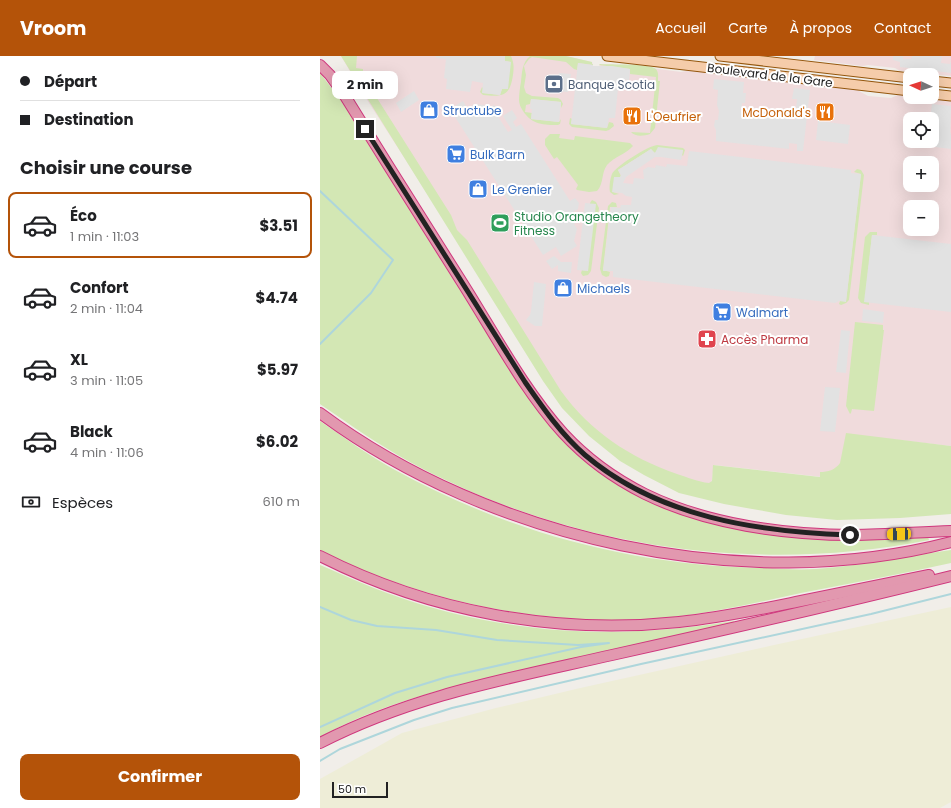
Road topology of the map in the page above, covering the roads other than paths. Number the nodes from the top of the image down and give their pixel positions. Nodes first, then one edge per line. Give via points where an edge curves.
1 (607, 56) edge
2 (720, 56) edge
3 (320, 65) edge
4 (903, 77) edge
5 (939, 82) edge
6 (951, 83) edge
7 (903, 90) edge
8 (939, 95) edge
9 (951, 96) edge
10 (320, 413) edge
11 (951, 532) edge
12 (951, 542) edge
13 (320, 556) edge
14 (951, 570) edge
15 (951, 576) edge
16 (320, 743) edge

1 - 7 main road, Boulevard de la Gare
2 - 4 main road, Boulevard de la Gare
3 - 11 highway via 345,96 544,410 575,445 602,468 645,494 701,514 750,526 850,535
5 - 6 main road
8 - 9 main road
10 - 12 highway via 391,459 468,497 541,524 634,548 703,558 795,562 879,556
13 - 14 highway via 414,595 451,605 530,620 598,626 666,623 720,617
15 - 16 highway via 810,611 445,694 382,715

